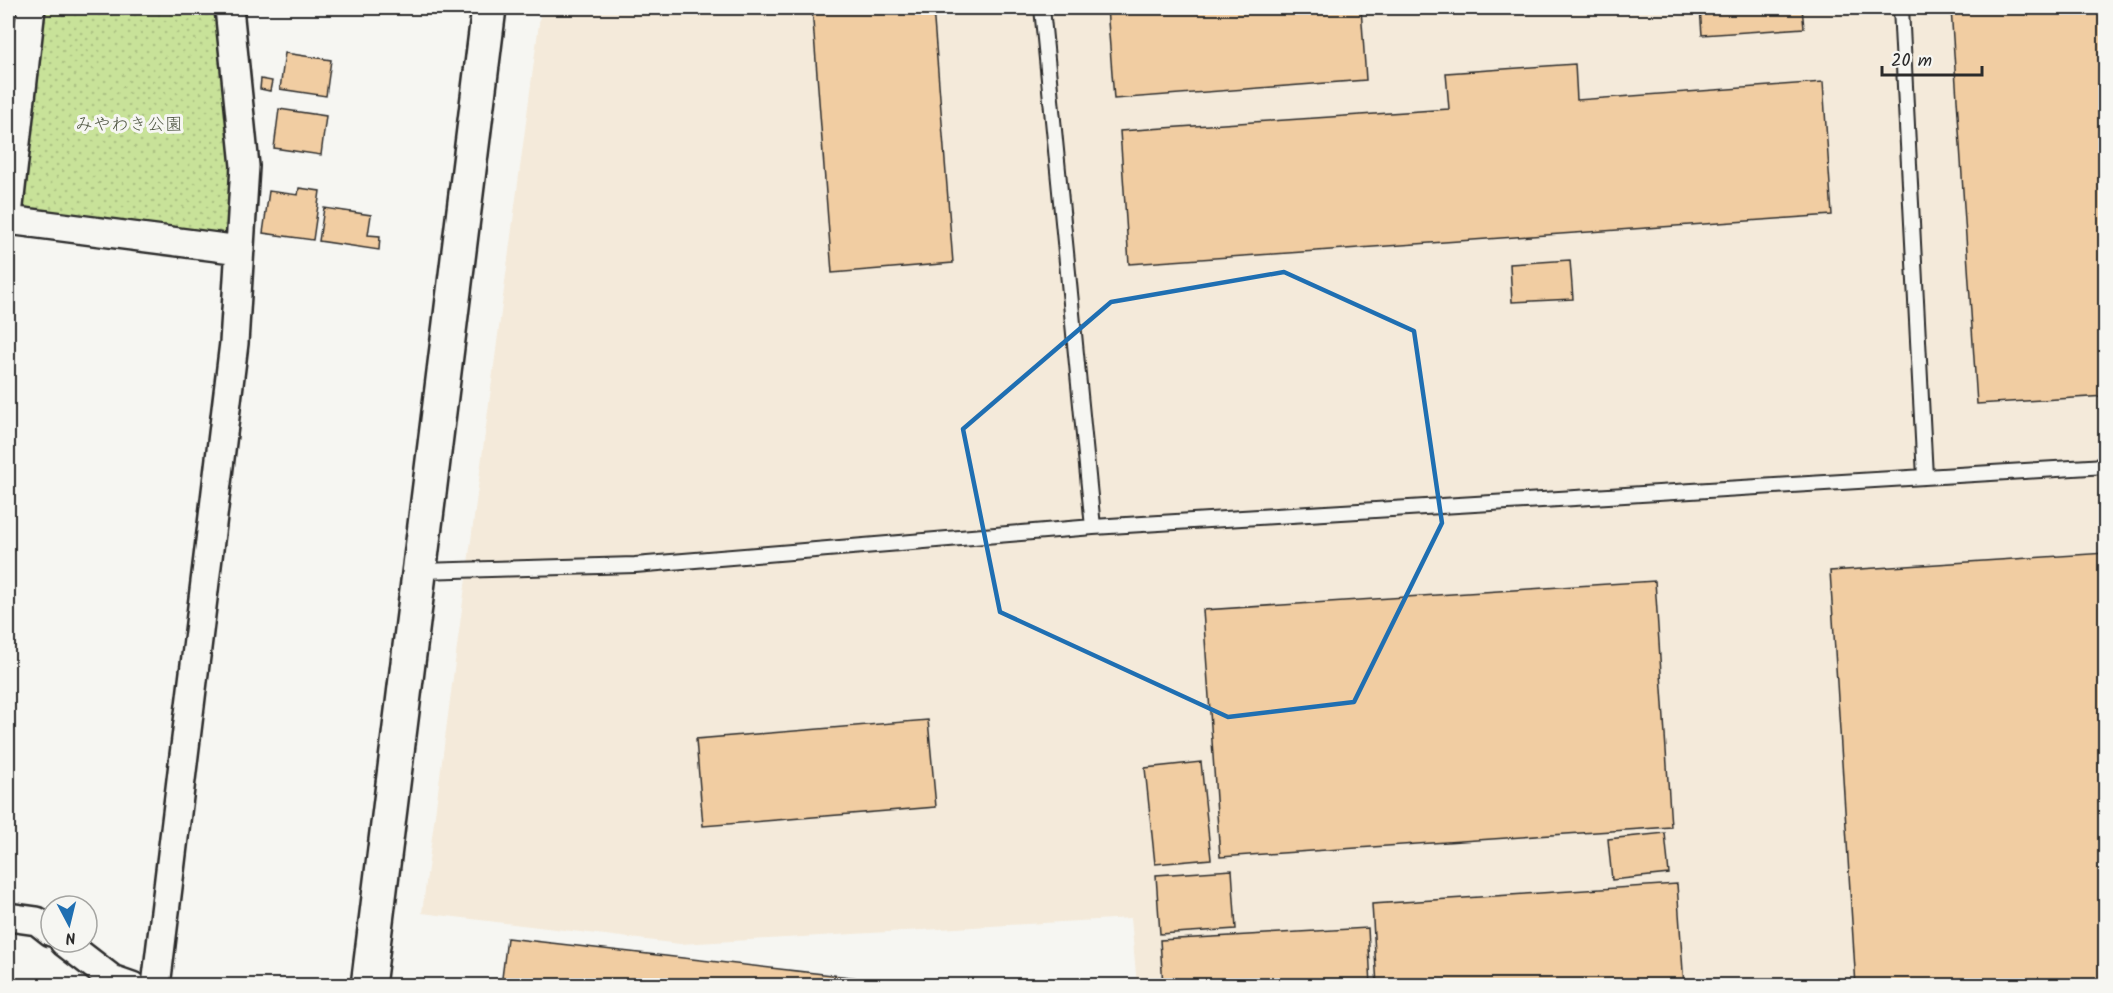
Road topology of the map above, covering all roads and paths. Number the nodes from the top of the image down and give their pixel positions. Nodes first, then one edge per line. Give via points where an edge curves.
1 (31, 8) edge
2 (229, 8) edge
3 (489, 8) edge
4 (1042, 8) edge
5 (1901, 8) edge
6 (8, 215) edge
7 (8, 220) edge
8 (240, 250) junction
9 (2106, 465) edge
10 (1925, 477) junction
11 (1093, 527) junction
12 (421, 571) junction
13 (8, 917) edge
14 (39, 923) edge
15 (79, 954) edge
16 (132, 986) edge
17 (156, 986) edge
18 (368, 986) edge

1 - 6 street
2 - 8 street via 245,166
3 - 12 street
4 - 11 lane
5 - 10 lane
7 - 8 street
8 - 17 street via 234,343
9 - 10 lane
10 - 11 lane
11 - 12 lane via 635,565
12 - 18 street
13 - 14 street
15 - 16 street via 111,979

